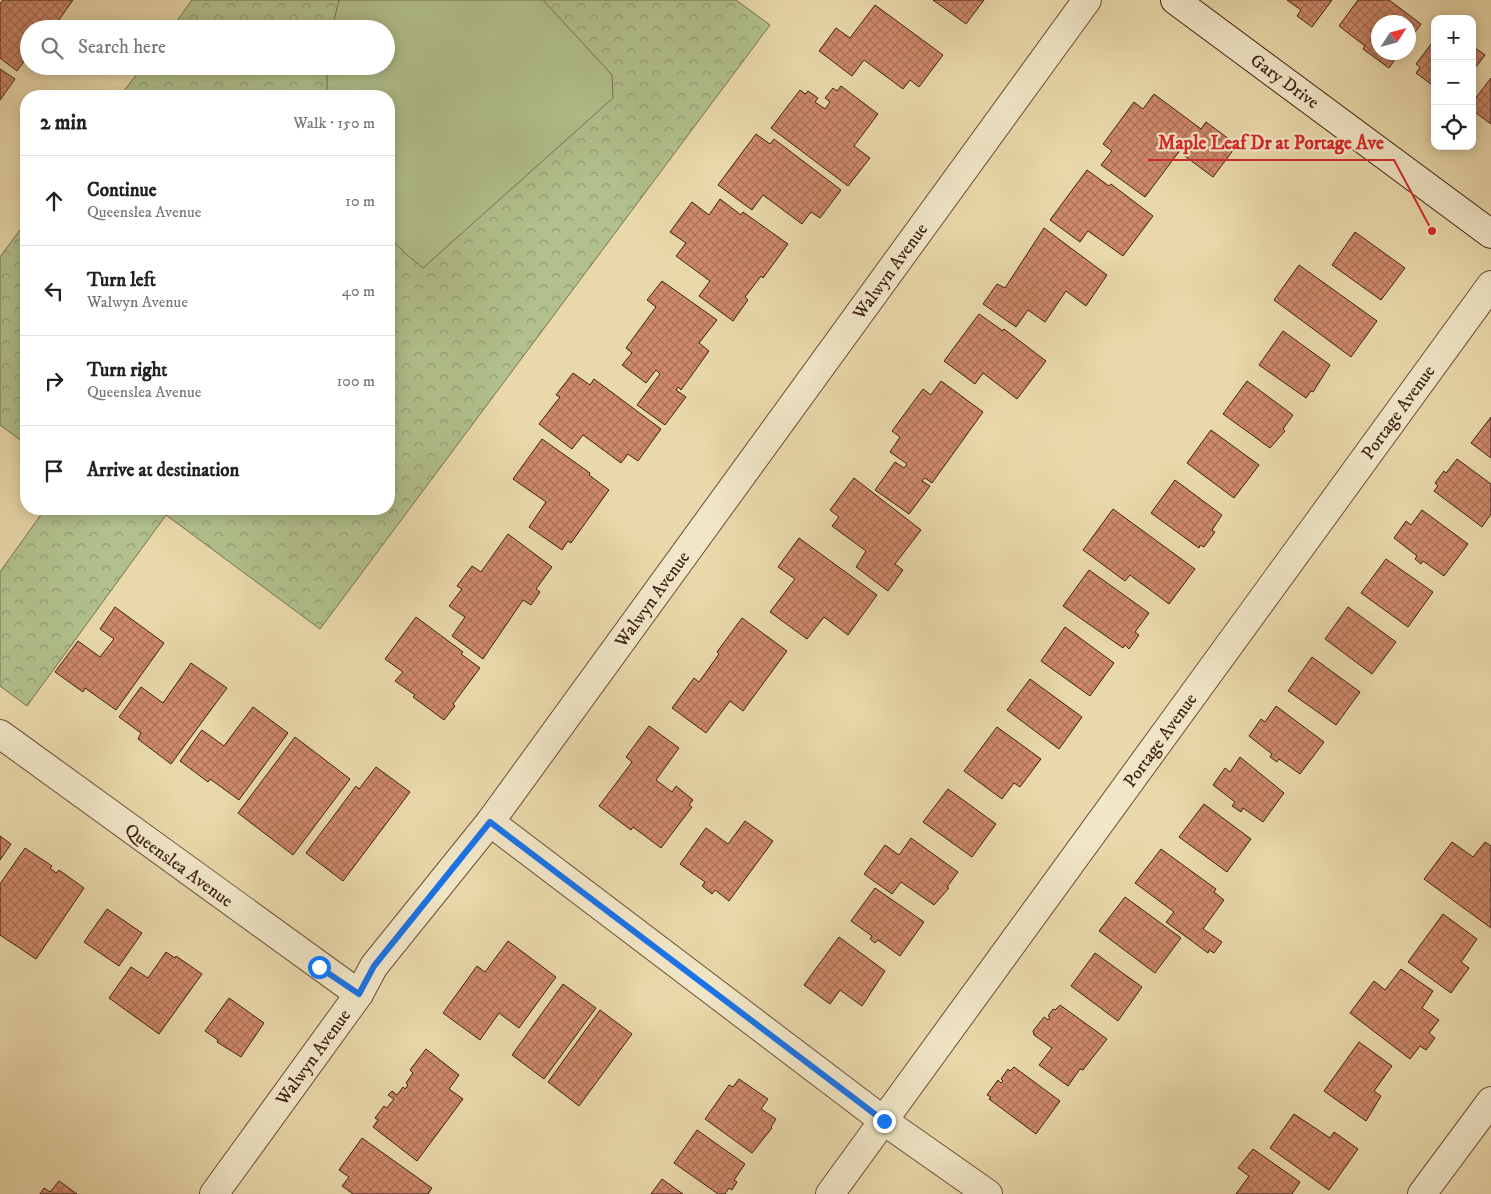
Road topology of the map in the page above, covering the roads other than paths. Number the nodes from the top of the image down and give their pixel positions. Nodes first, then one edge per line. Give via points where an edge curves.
1 (1087, 0) edge
2 (1175, 0) edge
3 (1491, 234) edge
4 (1491, 285) edge
5 (0, 734) edge
6 (490, 822) junction
7 (359, 994) junction
8 (1491, 1101) edge
9 (884, 1121) junction
10 (214, 1194) edge
11 (830, 1194) edge
12 (988, 1194) edge
13 (1422, 1194) edge

1 - 6 street, Walwyn Avenue
2 - 3 street, Gary Drive
4 - 9 street, Portage Avenue
5 - 7 street, Queenslea Avenue
6 - 7 street, Walwyn Avenue via 374,966
6 - 9 street
7 - 10 street, Walwyn Avenue
8 - 13 street
9 - 11 street, Portage Avenue
9 - 12 street

